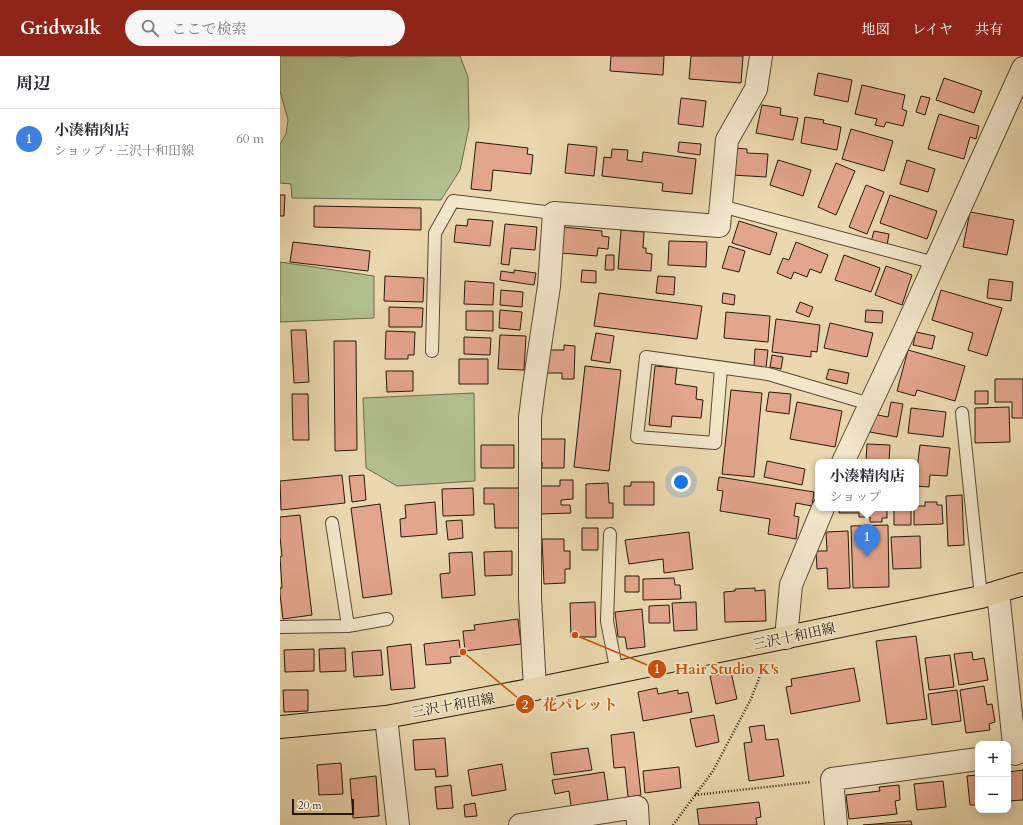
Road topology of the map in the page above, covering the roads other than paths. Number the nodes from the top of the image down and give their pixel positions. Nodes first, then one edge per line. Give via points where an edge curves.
1 (761, 56) edge
2 (1023, 68) edge
3 (721, 206) junction
4 (554, 212) junction
5 (935, 263) junction
6 (432, 351) dead end
7 (721, 368) junction
8 (870, 404) junction
9 (962, 413) dead end
10 (844, 459) edge
11 (822, 511) edge
12 (332, 523) dead end
13 (610, 534) dead end
14 (1023, 584) edge
15 (989, 595) junction
16 (388, 619) dead end
17 (348, 626) junction
18 (280, 627) edge
19 (786, 638) junction
20 (617, 673) junction
21 (535, 690) junction
22 (386, 717) junction
23 (280, 727) edge
24 (1015, 754) edge
25 (975, 759) edge
26 (398, 825) edge
27 (520, 825) edge
28 (638, 825) edge
29 (836, 825) edge

1 - 3 street via 756,89 727,140
2 - 5 street
3 - 4 street via 719,226
3 - 5 lane
4 - 6 lane via 453,201 435,233
4 - 21 street via 550,286 530,418 530,597
5 - 8 street
7 - 7 lane via 715,443 637,437 646,357
7 - 8 lane via 768,374
8 - 10 street
9 - 15 lane
11 - 19 street via 791,585
12 - 17 lane
13 - 20 lane via 607,621
14 - 15 main road, 三沢十和田線
15 - 19 main road, 三沢十和田線
15 - 24 street
16 - 17 lane
17 - 18 lane
19 - 20 main road, 三沢十和田線
20 - 21 main road, 三沢十和田線
21 - 22 main road, 三沢十和田線
22 - 23 main road, 三沢十和田線
22 - 26 street
25 - 29 street via 832,779
27 - 28 street via 637,807

